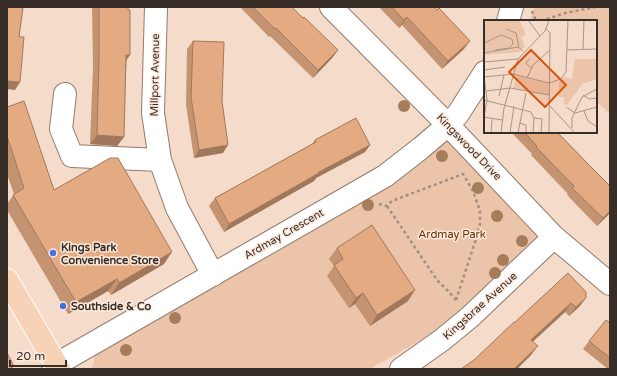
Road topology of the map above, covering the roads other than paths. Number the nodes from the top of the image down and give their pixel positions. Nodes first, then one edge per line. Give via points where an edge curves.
1 (156, 7) edge
2 (331, 7) edge
3 (512, 7) edge
4 (508, 20) edge
5 (484, 74) edge
6 (65, 94) dead end
7 (448, 125) junction
8 (160, 160) junction
9 (554, 237) junction
10 (213, 275) junction
11 (7, 280) edge
12 (610, 284) edge
13 (56, 367) edge
14 (401, 369) edge

1 - 8 street, Millport Avenue via 153,113
2 - 7 street, Kingswood Drive
3 - 4 street
5 - 7 street, Ardmay Crescent
6 - 8 street via 61,129 72,156
7 - 9 street, Kingswood Drive
7 - 10 street, Ardmay Crescent via 385,176
8 - 10 street, Millport Avenue via 176,208
9 - 12 street, Kingswood Drive
9 - 14 street, Kingsbrae Avenue via 470,317
10 - 13 street, Ardmay Crescent
11 - 13 main road

